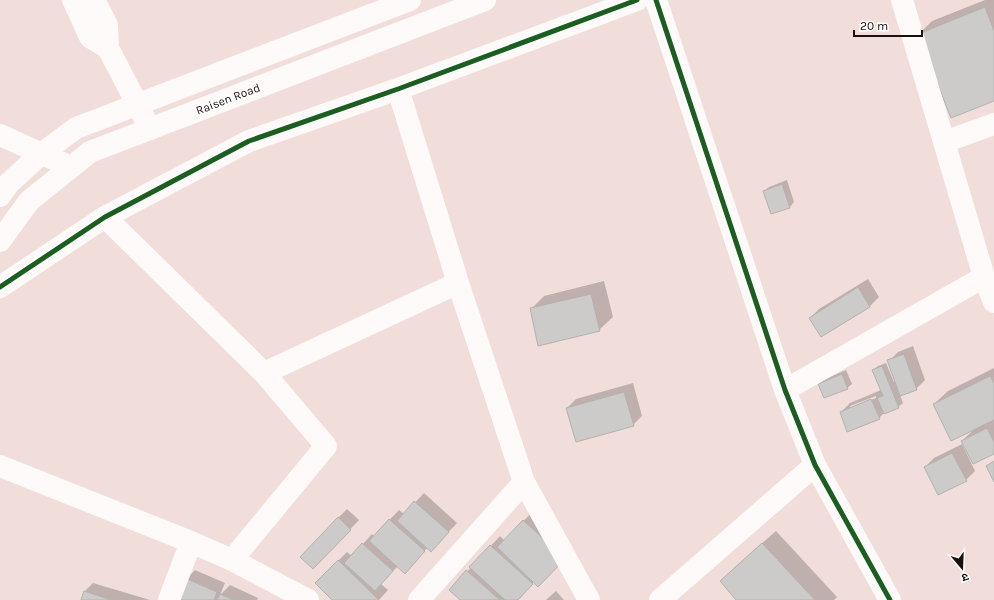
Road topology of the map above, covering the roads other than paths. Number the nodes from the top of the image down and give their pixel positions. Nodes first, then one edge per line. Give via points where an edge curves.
1 (73, 0) edge
2 (94, 0) edge
3 (410, 0) edge
4 (485, 0) edge
5 (638, 0) edge
6 (656, 0) edge
7 (902, 0) edge
8 (108, 48) junction
9 (398, 89) junction
10 (138, 105) junction
11 (994, 124) edge
12 (150, 129) junction
13 (0, 135) edge
14 (944, 142) junction
15 (41, 154) junction
16 (71, 168) junction
17 (0, 196) edge
18 (105, 217) junction
19 (0, 241) edge
20 (984, 277) junction
21 (458, 283) junction
22 (0, 287) edge
23 (994, 302) edge
24 (264, 373) junction
25 (785, 390) junction
26 (815, 465) junction
27 (0, 466) edge
28 (524, 482) junction
29 (191, 542) junction
30 (232, 560) junction
31 (169, 600) edge
32 (308, 600) edge
33 (418, 600) edge
34 (589, 600) edge
35 (660, 600) edge
36 (890, 600) edge

1 - 8 street via 90,36
2 - 8 street via 107,25
3 - 10 street
4 - 12 street, Raisen Road
5 - 9 street
6 - 25 street
7 - 14 street
8 - 10 street
9 - 18 street via 248,141
9 - 21 street
10 - 12 street
10 - 15 street via 76,128
11 - 14 street
12 - 16 street, Raisen Road via 90,152
13 - 15 street
14 - 20 street
15 - 16 street
15 - 17 street via 9,183
16 - 19 street, Raisen Road via 29,201
18 - 22 street
18 - 24 street
20 - 23 street
20 - 25 street
21 - 24 street
21 - 28 street
24 - 30 street via 326,446
25 - 26 street
26 - 35 street
26 - 36 street
27 - 29 street
28 - 33 street
28 - 34 street
29 - 30 street
29 - 31 street
30 - 32 street

